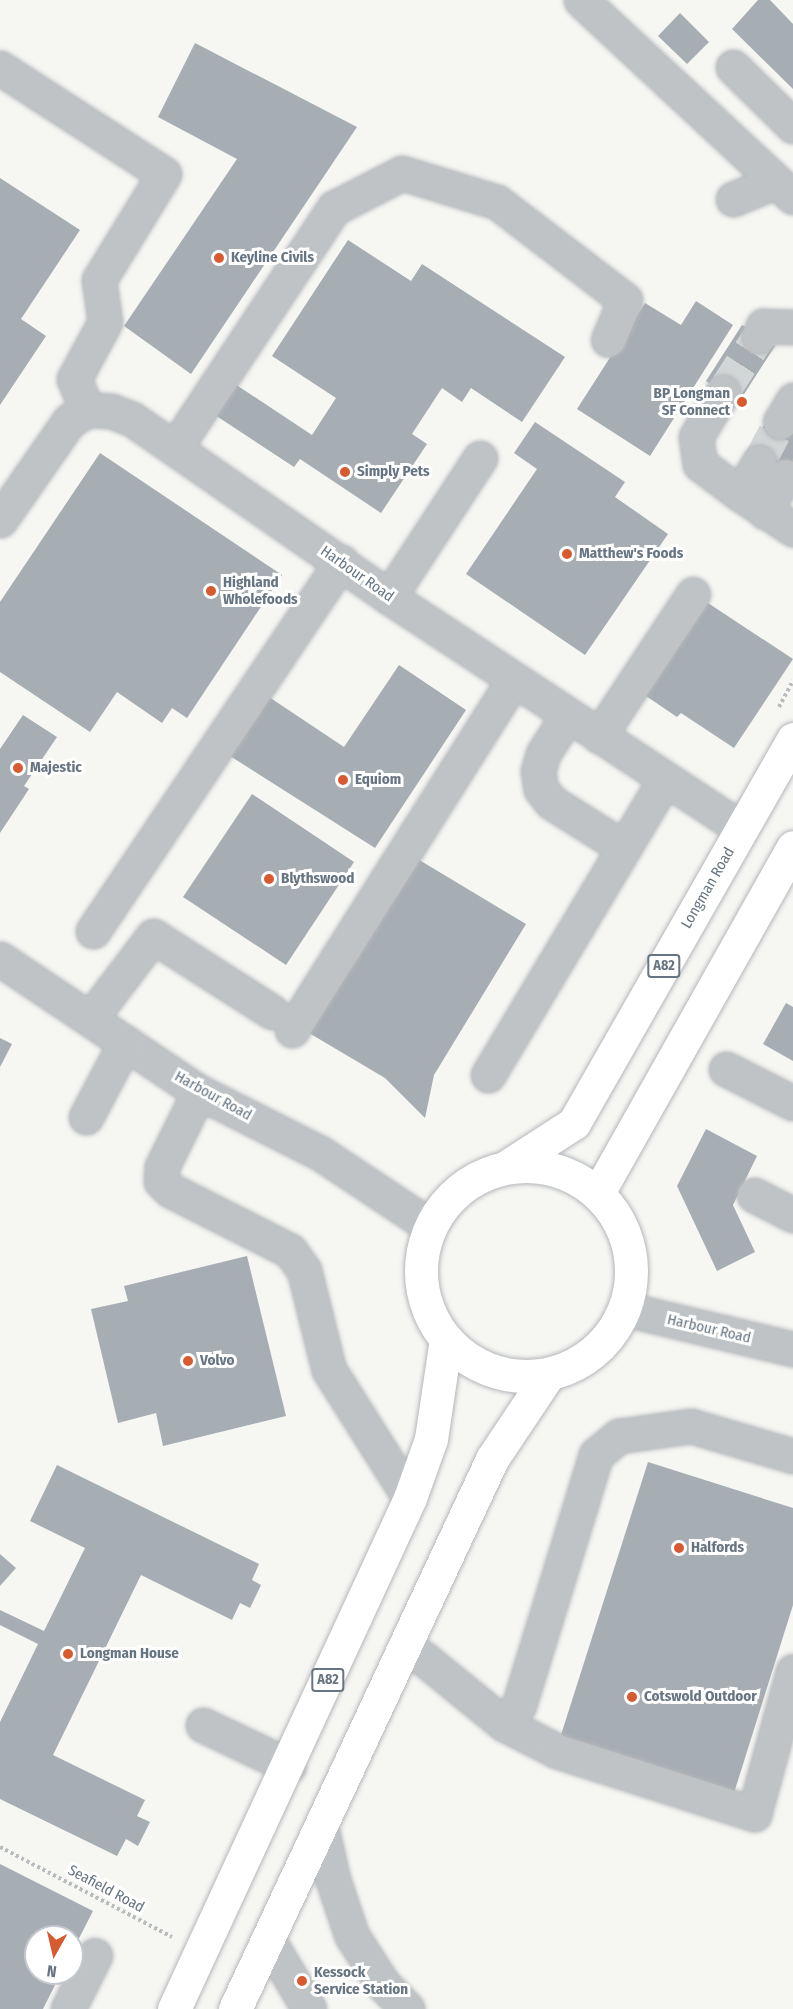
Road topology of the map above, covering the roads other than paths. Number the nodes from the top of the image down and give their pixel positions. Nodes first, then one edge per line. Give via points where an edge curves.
1 (581, 0) edge
2 (733, 67) dead end
3 (0, 68) edge
4 (793, 126) edge
5 (784, 190) edge
6 (733, 199) dead end
7 (793, 327) edge
8 (759, 336) tunnel mouth
9 (608, 340) dead end
10 (723, 392) tunnel mouth
11 (87, 410) junction
12 (175, 448) junction
13 (480, 458) dead end
14 (772, 469) tunnel mouth
15 (777, 518) edge
16 (0, 520) edge
17 (341, 562) junction
18 (693, 594) dead end
19 (389, 597) junction
20 (514, 679) junction
21 (568, 715) junction
22 (599, 736) junction
23 (793, 739) edge
24 (665, 779) junction
25 (742, 829) junction
26 (624, 848) junction
27 (793, 848) edge
28 (93, 931) dead end
29 (0, 959) edge
30 (90, 1019) junction
31 (125, 1043) junction
32 (726, 1069) dead end
33 (488, 1075) dead end
34 (199, 1092) junction
35 (793, 1103) edge
36 (86, 1117) dead end
37 (506, 1167) junction
38 (598, 1193) junction
39 (754, 1195) dead end
40 (793, 1215) edge
41 (430, 1226) junction
42 (625, 1309) junction
43 (446, 1340) junction
44 (793, 1349) edge
45 (548, 1375) junction
46 (793, 1456) edge
47 (410, 1498) junction
48 (404, 1650) junction
49 (793, 1671) edge
50 (504, 1724) junction
51 (203, 1725) dead end
52 (289, 1766) junction
53 (321, 1827) junction
54 (268, 1940) junction
55 (95, 1955) dead end
56 (68, 2009) edge
57 (174, 2009) edge
58 (235, 2009) edge
59 (309, 2009) edge
60 (407, 2009) edge

1 - 5 street
2 - 4 street
3 - 11 street via 164,174 99,280 105,322 74,379
5 - 6 street
7 - 8 street via 763,326
9 - 12 street via 625,300 497,202 402,173 334,208
10 - 15 street via 696,437 700,464
11 - 12 street, Harbour Road via 111,411 132,419
11 - 16 street via 69,421 53,439
12 - 17 street, Harbour Road
13 - 19 street
14 - 15 street
17 - 19 street, Harbour Road
17 - 28 street
18 - 22 street
19 - 20 street, Harbour Road
20 - 21 street, Harbour Road
20 - 30 street via 282,1021 153,936
21 - 22 street, Harbour Road
21 - 26 street via 543,754 538,771 541,789 551,802
22 - 24 street, Harbour Road
23 - 25 highway, Longman Road / A82
24 - 25 street, Harbour Road
24 - 26 street
25 - 37 highway, Longman Road / A82 via 574,1123
26 - 33 street
27 - 38 highway
29 - 30 street, Harbour Road
30 - 31 street, Harbour Road
31 - 34 street, Harbour Road
31 - 36 street
32 - 35 street
34 - 41 street, Harbour Road via 320,1154
34 - 47 street via 162,1167 161,1181 170,1190 290,1251 303,1270 329,1370
37 - 38 highway, A82 via 539,1166 560,1172
37 - 41 highway, A82 via 475,1178 449,1199
38 - 42 highway, A82 via 618,1218 630,1247 632,1279
39 - 40 street
41 - 43 highway, A82 via 422,1255 421,1285 430,1314
42 - 44 street, Harbour Road
42 - 45 highway, A82 via 607,1339 580,1362
43 - 45 highway, A82 via 467,1358 492,1371
43 - 47 highway, A82 via 431,1439
45 - 48 highway via 492,1459
46 - 50 street via 691,1426 619,1436 596,1455 519,1705
47 - 52 highway, A82
48 - 50 street via 423,1658
48 - 53 highway
49 - 50 street via 754,1814 557,1750
51 - 52 street
52 - 57 highway, A82
53 - 54 highway
53 - 60 street via 352,1936 383,1984
54 - 58 highway
54 - 59 street
55 - 56 street

